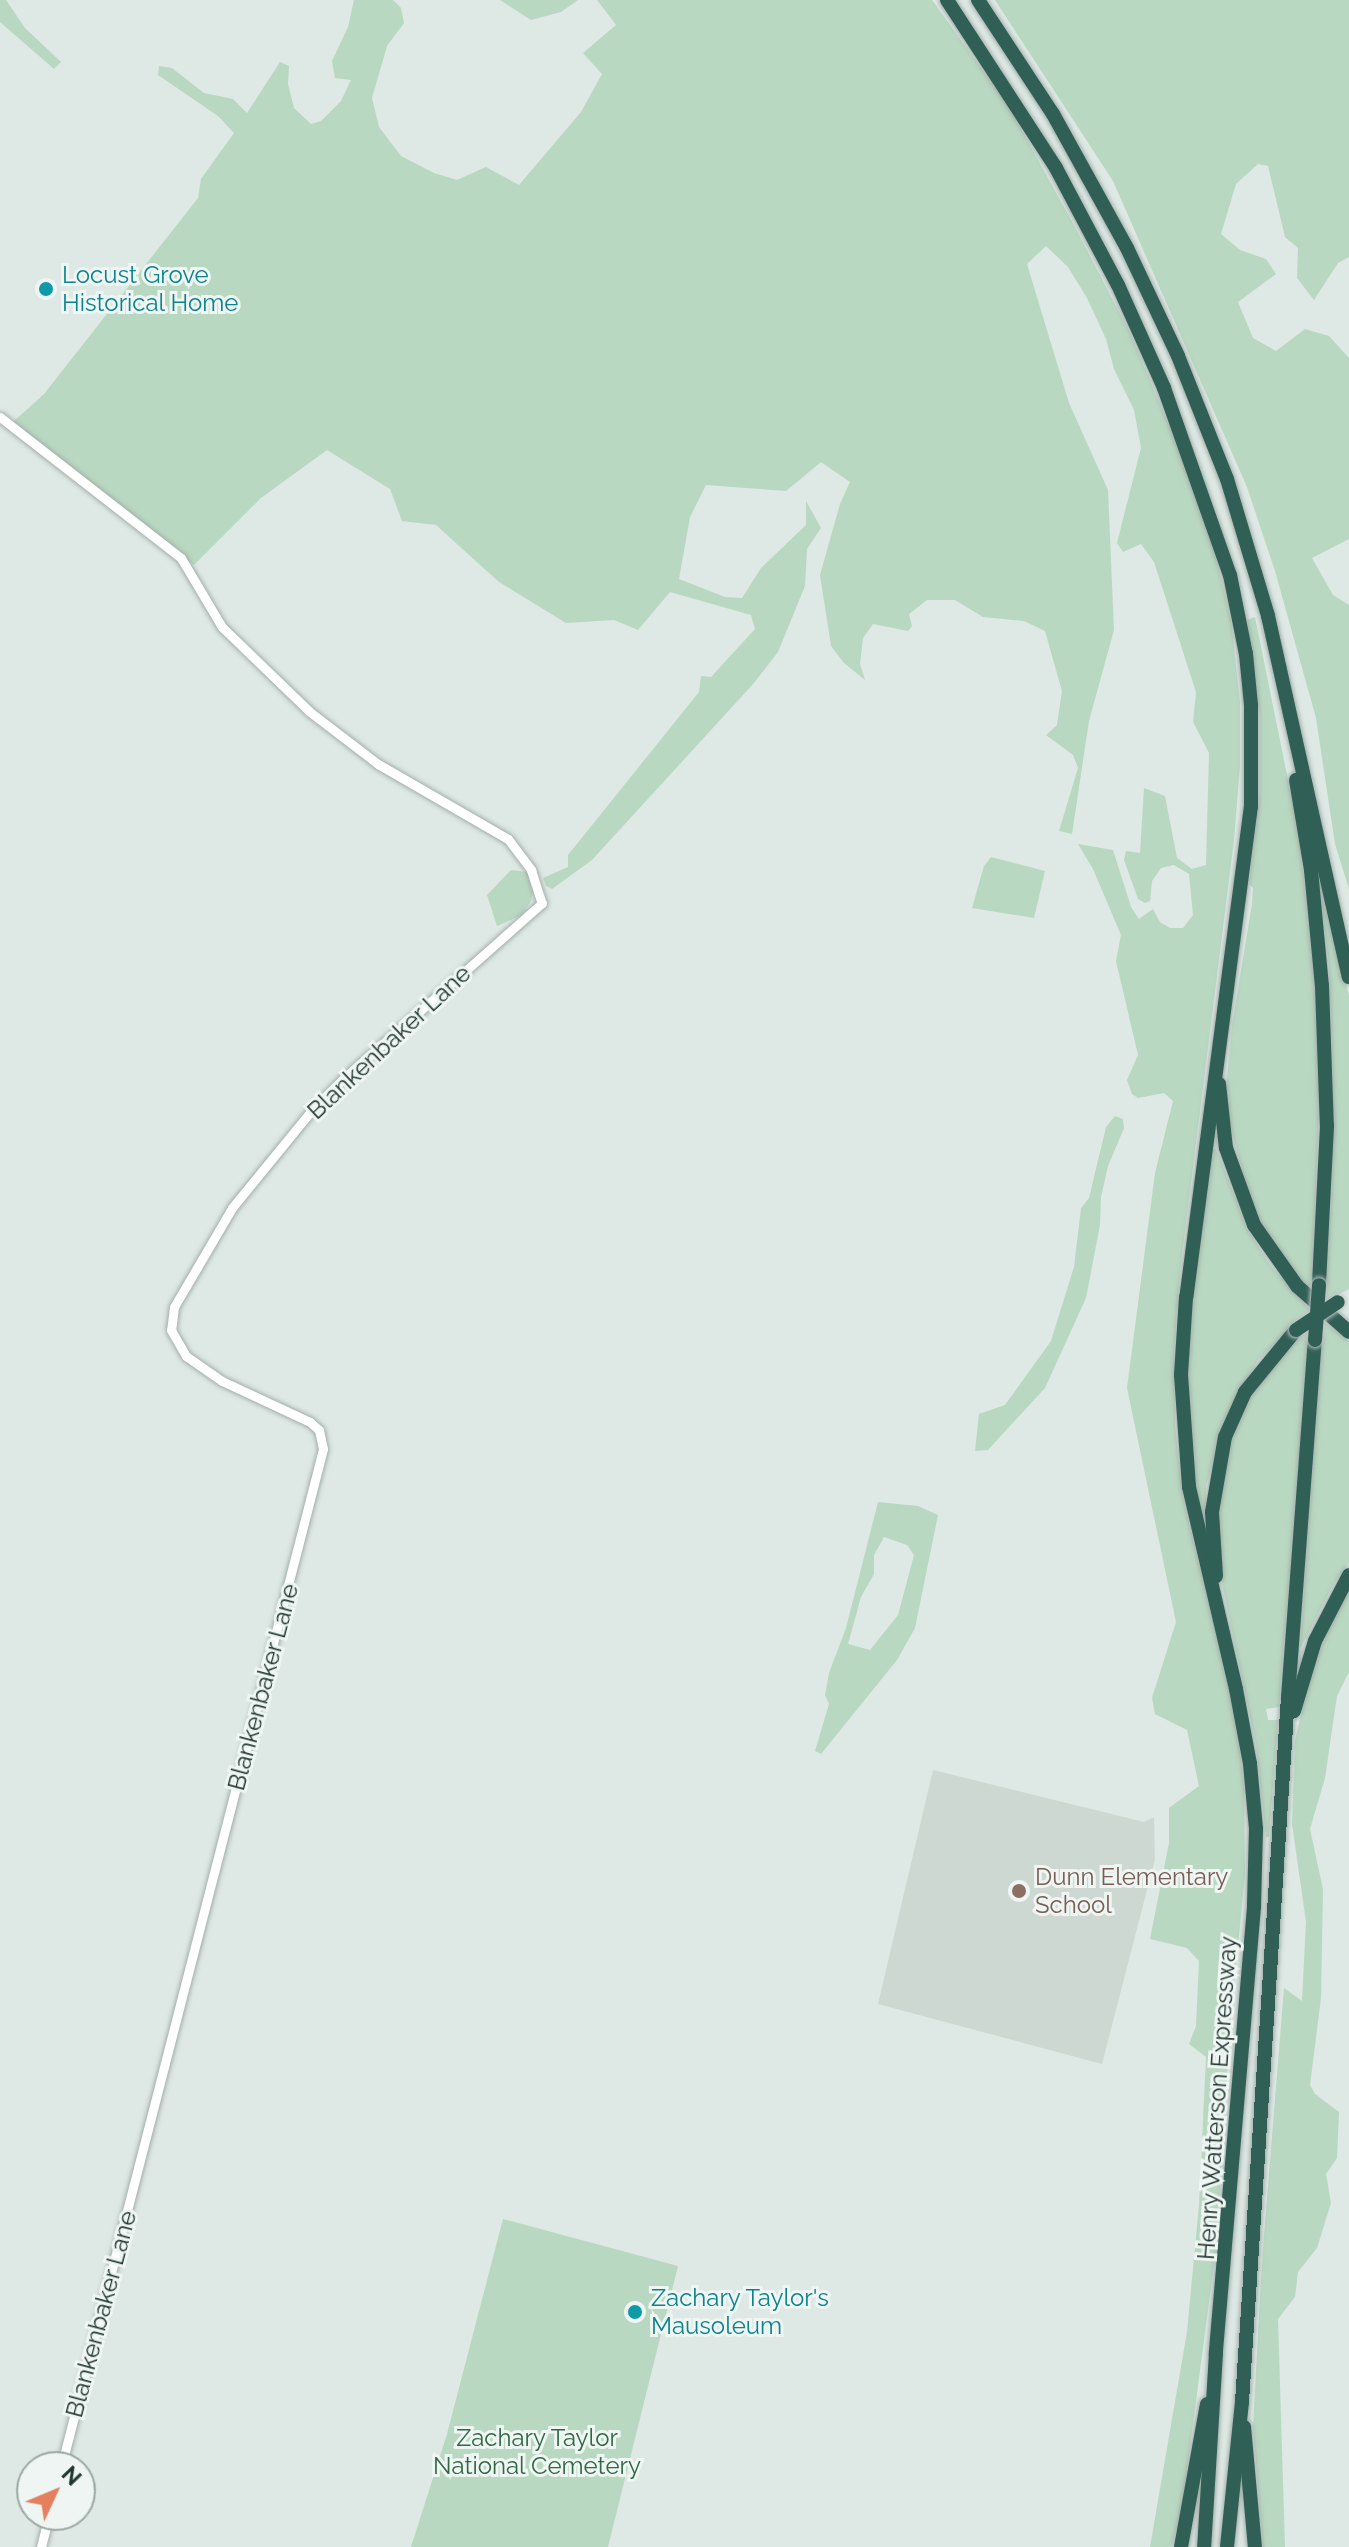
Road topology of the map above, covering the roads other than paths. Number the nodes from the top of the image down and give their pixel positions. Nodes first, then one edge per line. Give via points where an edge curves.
1 (947, 0) edge
2 (978, 0) edge
3 (0, 417) edge
4 (1289, 717) junction
5 (1349, 977) edge
6 (1218, 1068) junction
7 (1343, 1300) edge
8 (1349, 1332) edge
9 (1349, 1575) edge
10 (1227, 1655) junction
11 (1286, 1759) junction
12 (1216, 2353) junction
13 (1242, 2402) junction
14 (65, 2451) edge
15 (1181, 2547) edge
16 (1204, 2547) edge
17 (1227, 2547) edge
18 (1255, 2547) edge

1 - 6 highway via 1039,139 1118,285 1176,419 1230,575 1246,654 1253,779
2 - 4 highway via 1075,151 1178,356 1239,512
3 - 14 street, Blankenbaker Lane via 181,558 222,627 310,712 378,764 508,839 531,870 542,903 311,1111 232,1208 174,1307 171,1330 186,1356 222,1381 310,1422 319,1430 323,1449
4 - 5 highway
4 - 11 highway, bridge via 1313,886 1327,1138
6 - 8 highway via 1226,1148 1254,1225 1297,1286
6 - 10 highway via 1186,1297 1181,1375 1189,1487
7 - 10 highway, bridge via 1296,1330 1245,1392 1218,1460 1212,1540
9 - 11 highway via 1330,1606 1303,1676
10 - 12 highway, Henry Watterson Expressway via 1252,1778 1256,1862
11 - 13 highway, Henry Watterson Expressway
12 - 15 highway
12 - 16 highway, Henry Watterson Expressway
13 - 17 highway, Henry Watterson Expressway
13 - 18 highway

